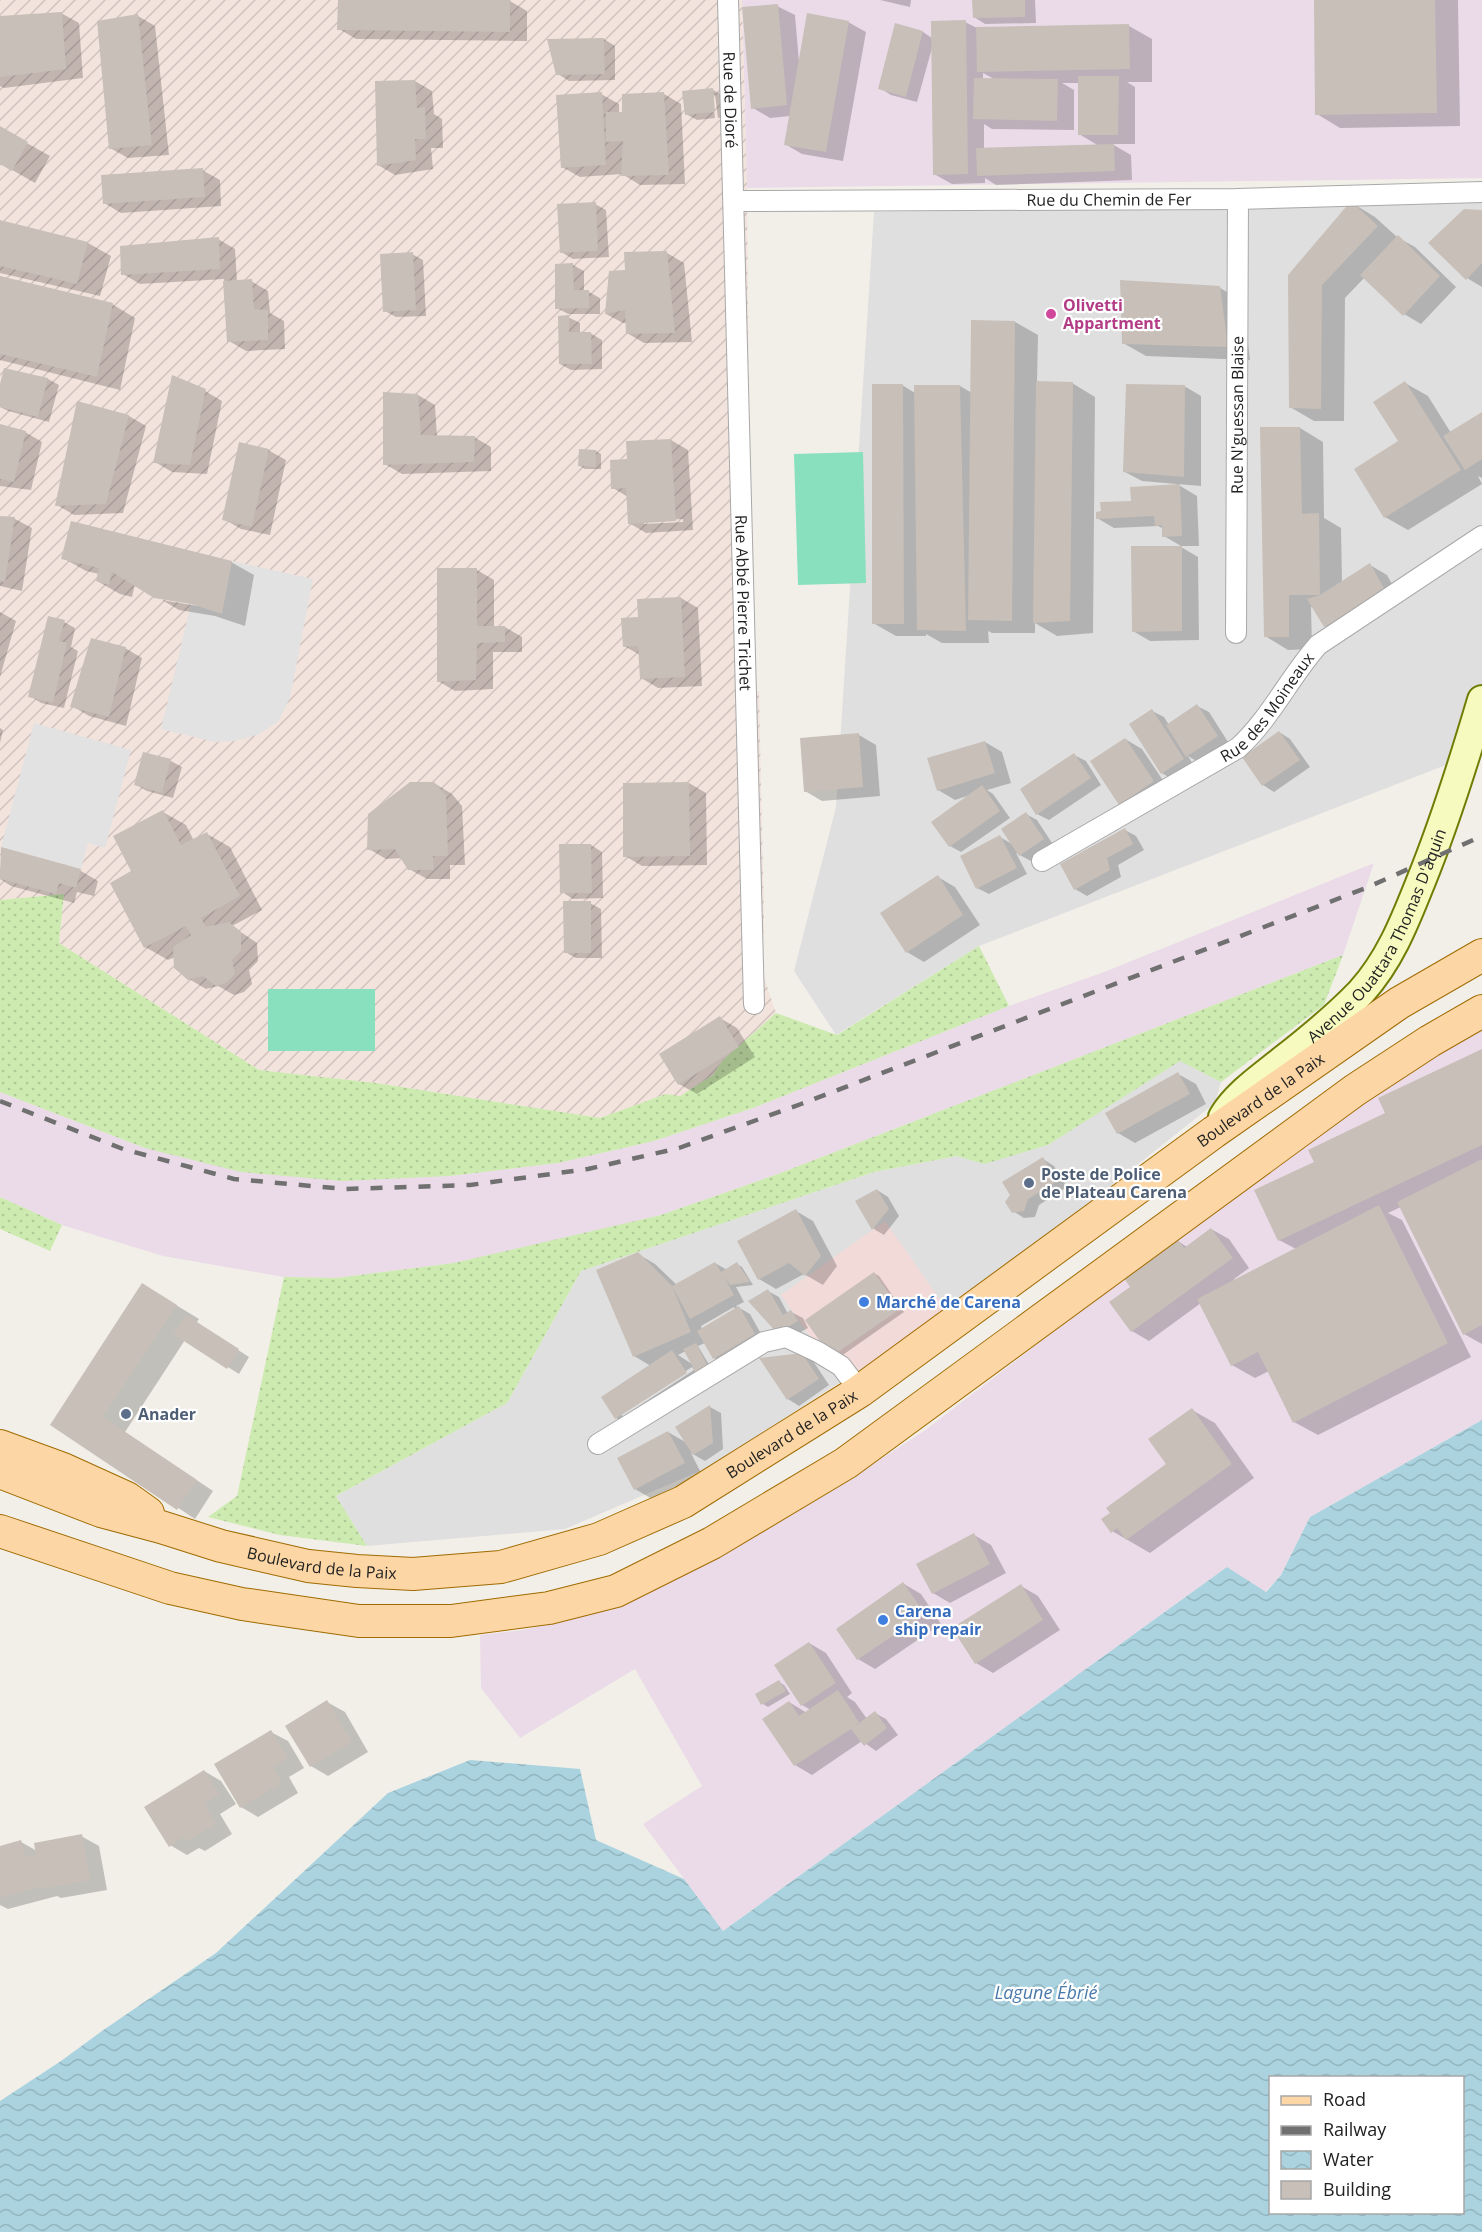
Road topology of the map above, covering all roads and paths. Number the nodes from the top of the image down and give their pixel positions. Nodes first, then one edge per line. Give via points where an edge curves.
1 (728, 0) edge
2 (1482, 192) edge
3 (1238, 199) junction
4 (735, 201) junction
5 (1482, 536) edge
6 (1236, 633) dead end
7 (1482, 700) edge
8 (1042, 861) dead end
9 (1482, 956) edge
10 (754, 1004) dead end
11 (1482, 1011) edge
12 (1214, 1132) junction
13 (860, 1391) junction
14 (598, 1444) dead end
15 (0, 1446) edge
16 (0, 1472) edge
17 (161, 1527) junction
18 (0, 1531) edge

1 - 4 street, Rue de Dioré
2 - 3 street, Rue du Chemin de Fer
3 - 4 street, Rue du Chemin de Fer
3 - 6 street, Rue N'guessan Blaise
4 - 10 street, Rue Abbé Pierre Trichet
5 - 8 street, Rue des Moineaux via 1318,645 1255,732 1238,748
7 - 12 main road, Avenue Ouattara Thomas D'aquin via 1452,799 1395,944 1359,993 1252,1085 1228,1109
9 - 12 main road, Boulevard de la Paix via 1399,1003
11 - 18 main road via 1354,1090 846,1463 712,1543 616,1591 549,1608 451,1622 359,1621 242,1604 170,1588
12 - 13 main road, Boulevard de la Paix
13 - 14 street via 831,1359 786,1337 774,1338
13 - 17 main road, Boulevard de la Paix via 683,1502 599,1539 501,1568 413,1574 309,1566
15 - 17 main road via 127,1498 145,1509
16 - 17 main road, Boulevard de la Paix via 100,1511

